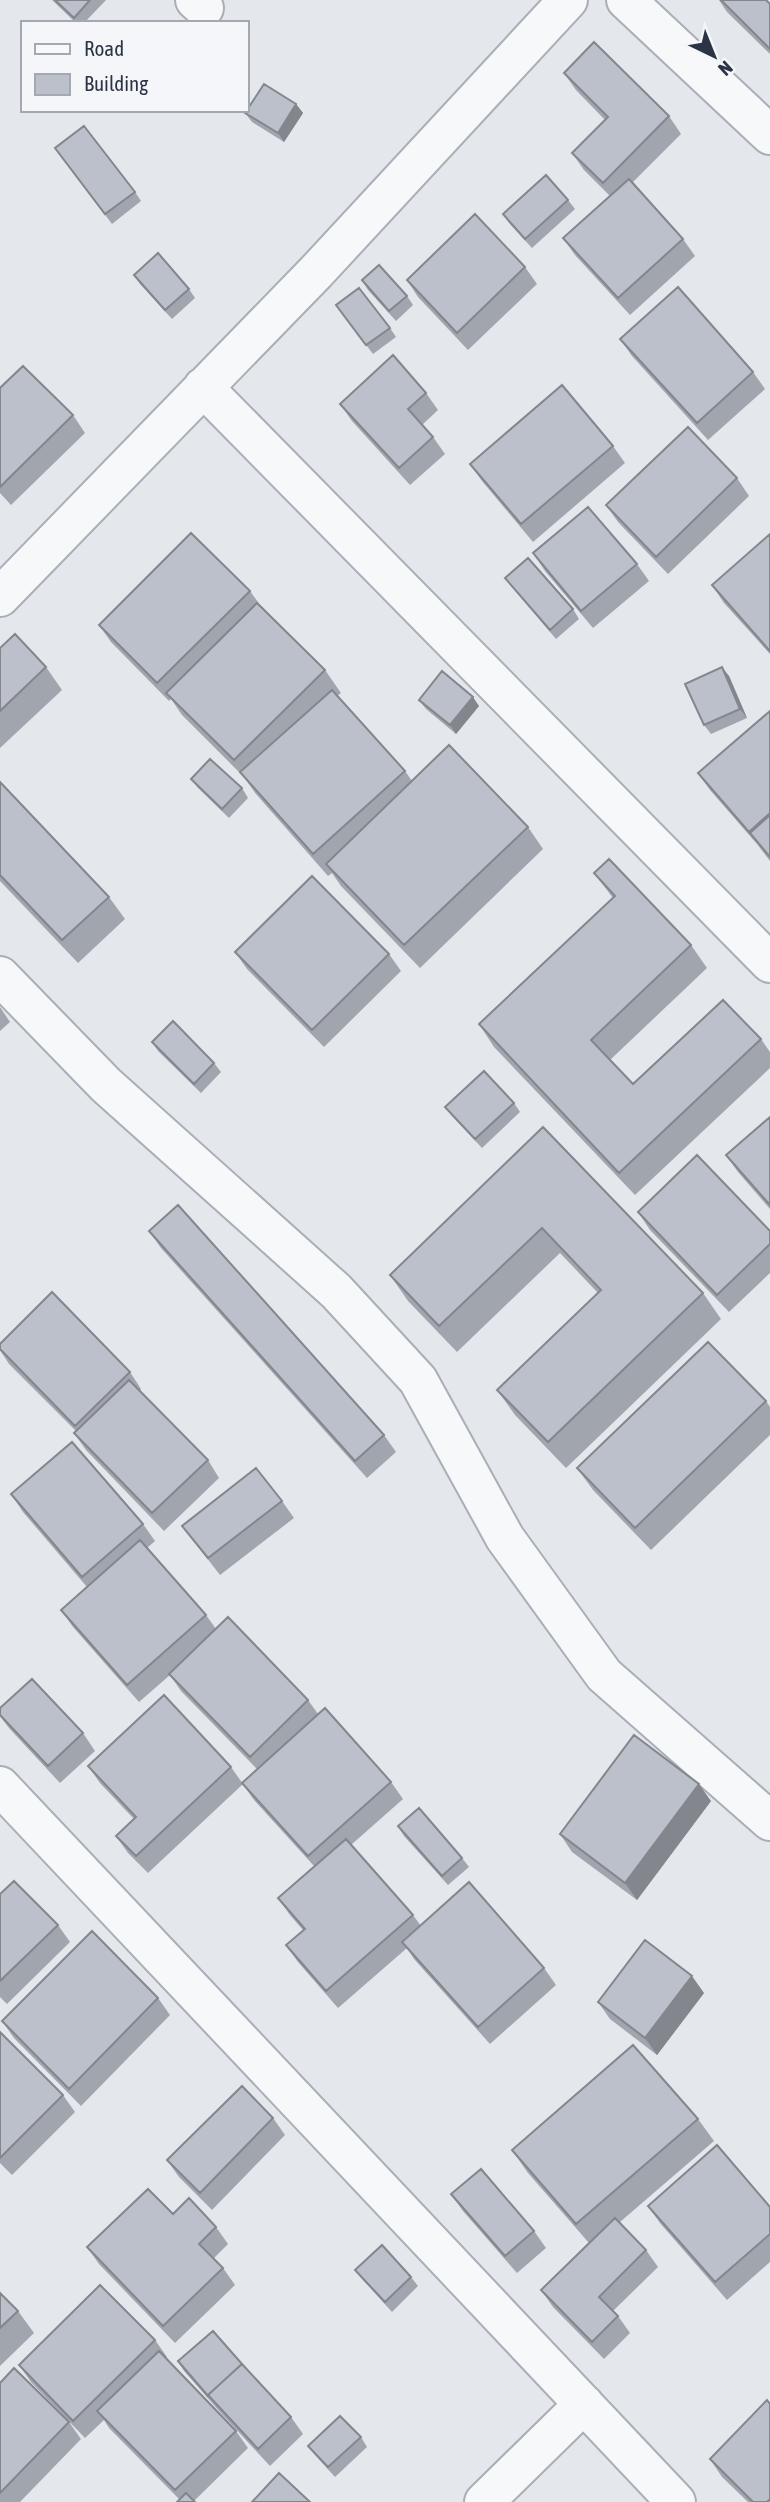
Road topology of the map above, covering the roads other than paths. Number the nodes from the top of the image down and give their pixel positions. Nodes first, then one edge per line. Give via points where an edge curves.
1 (568, 0) edge
2 (626, 0) edge
3 (770, 135) edge
4 (203, 387) junction
5 (0, 597) edge
6 (770, 963) edge
7 (0, 976) edge
8 (0, 1786) edge
9 (770, 1821) edge
10 (584, 2404) junction
11 (484, 2502) edge
12 (677, 2502) edge

1 - 4 street
2 - 3 street
4 - 5 street
4 - 6 street
7 - 9 street via 106,1085 336,1291 418,1380 505,1538 604,1675
8 - 10 street
10 - 11 street
10 - 12 street

